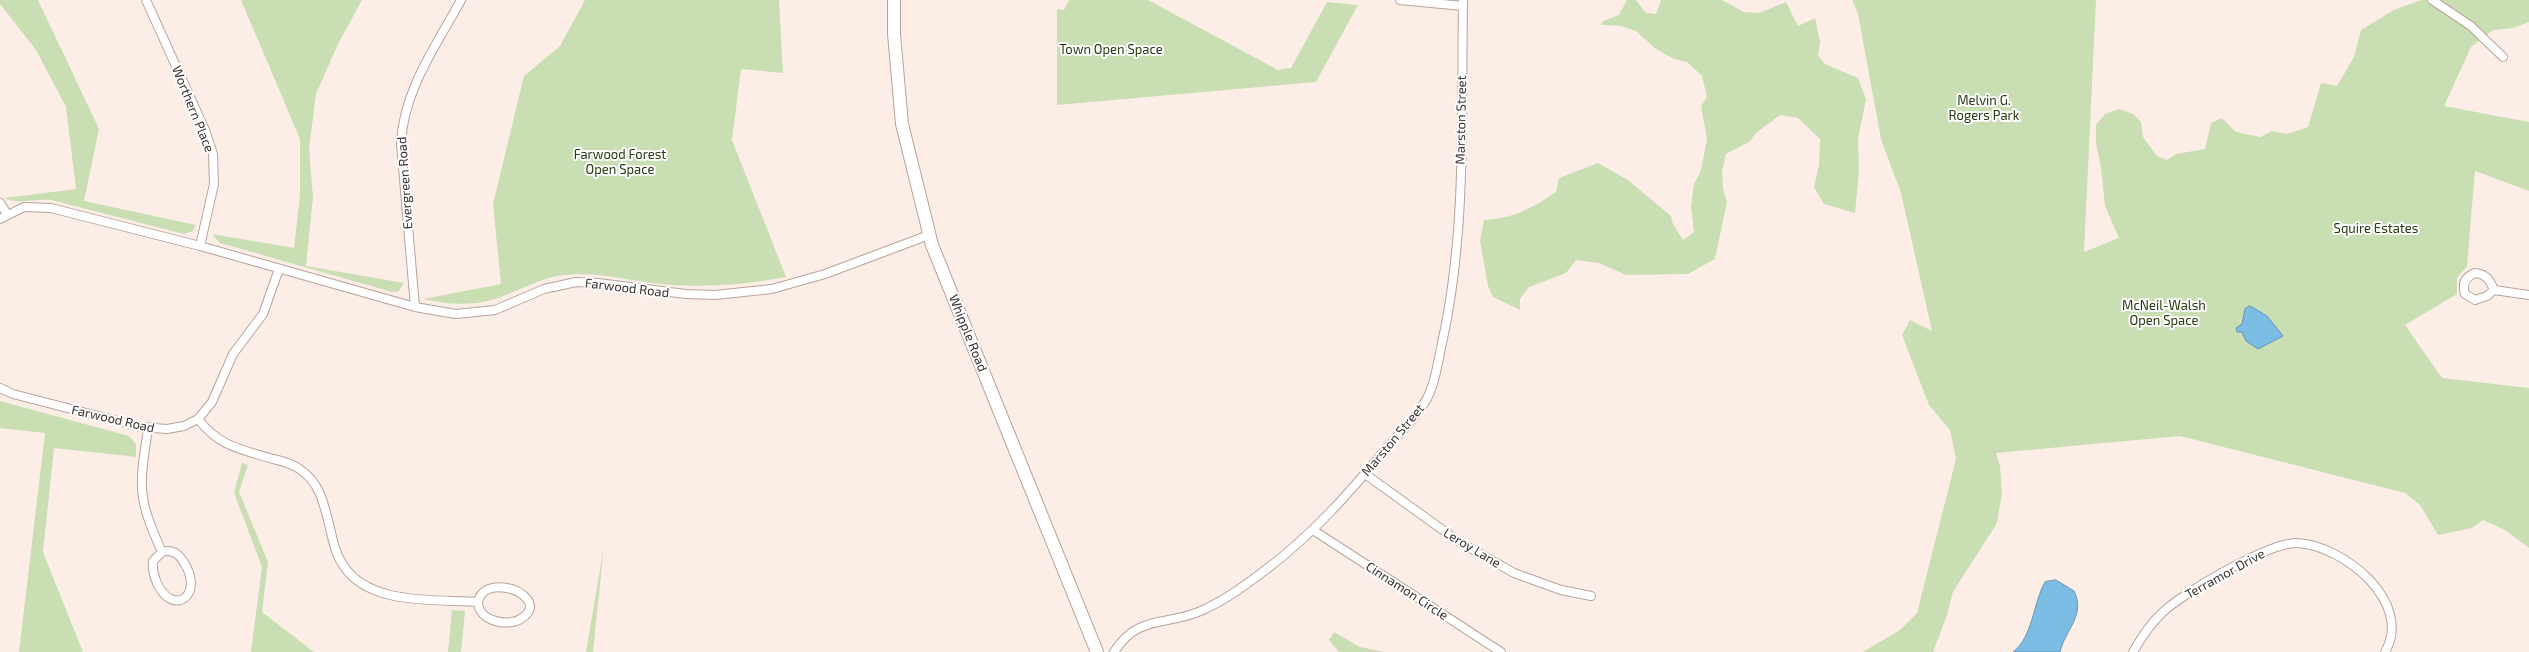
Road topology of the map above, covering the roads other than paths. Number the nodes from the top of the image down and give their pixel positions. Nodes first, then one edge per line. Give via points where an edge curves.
1 (146, 0) edge
2 (461, 0) edge
3 (894, 0) edge
4 (1400, 0) edge
5 (2432, 0) edge
6 (1463, 3) edge
7 (2502, 57) dead end
8 (0, 203) edge
9 (4, 216) edge
10 (929, 235) junction
11 (200, 246) junction
12 (279, 268) junction
13 (2494, 290) dead end
14 (2529, 295) edge
15 (415, 307) junction
16 (0, 388) edge
17 (198, 419) junction
18 (148, 428) junction
19 (1365, 474) junction
20 (1312, 530) junction
21 (162, 552) junction
22 (1591, 596) dead end
23 (478, 602) junction
24 (1097, 652) edge
25 (1114, 652) edge
26 (1502, 652) edge
27 (2133, 652) edge
28 (2385, 652) edge

1 - 11 street, Worthern Place via 205,130 212,154 214,184
2 - 15 street, Evergreen Road via 410,94 401,129
3 - 10 main road, Whipple Road via 894,34 902,124
4 - 6 street
5 - 7 street via 2471,26
6 - 19 street, Marston Street via 1458,240 1449,311 1438,363 1426,400
8 - 9 street
9 - 11 street, Farwood Road via 24,207 46,207
10 - 15 street, Farwood Road via 825,274 772,289 744,293 672,293 576,282 544,289 486,312 450,313
10 - 24 main road, Whipple Road
11 - 12 street, Farwood Road
12 - 15 street, Farwood Road
12 - 17 street via 263,314 232,354 216,396
13 - 14 street
16 - 18 street, Farwood Road via 14,394
17 - 18 street, Farwood Road via 175,428
17 - 23 street via 212,436 225,444 288,463 307,474 317,486 338,556 349,574 366,587 386,595
18 - 21 street via 141,493 146,515
19 - 20 street, Marston Street via 1333,512
19 - 22 street, Leroy Lane via 1458,541 1514,573 1561,590
20 - 25 street, Marston Street via 1285,555 1232,595 1181,618 1143,625 1127,635
20 - 26 street, Cinnamon Circle
21 - 21 street via 178,554 188,569 192,587 190,593 182,599 167,598 157,582 153,565
23 - 23 street via 487,590 505,588 523,593 529,607 526,616 520,620 502,622 484,616 480,612
27 - 28 street, Terramor Drive via 2140,638 2162,613 2179,600 2236,565 2274,547 2296,543 2315,545 2351,566 2376,586 2386,600 2391,614 2393,630

